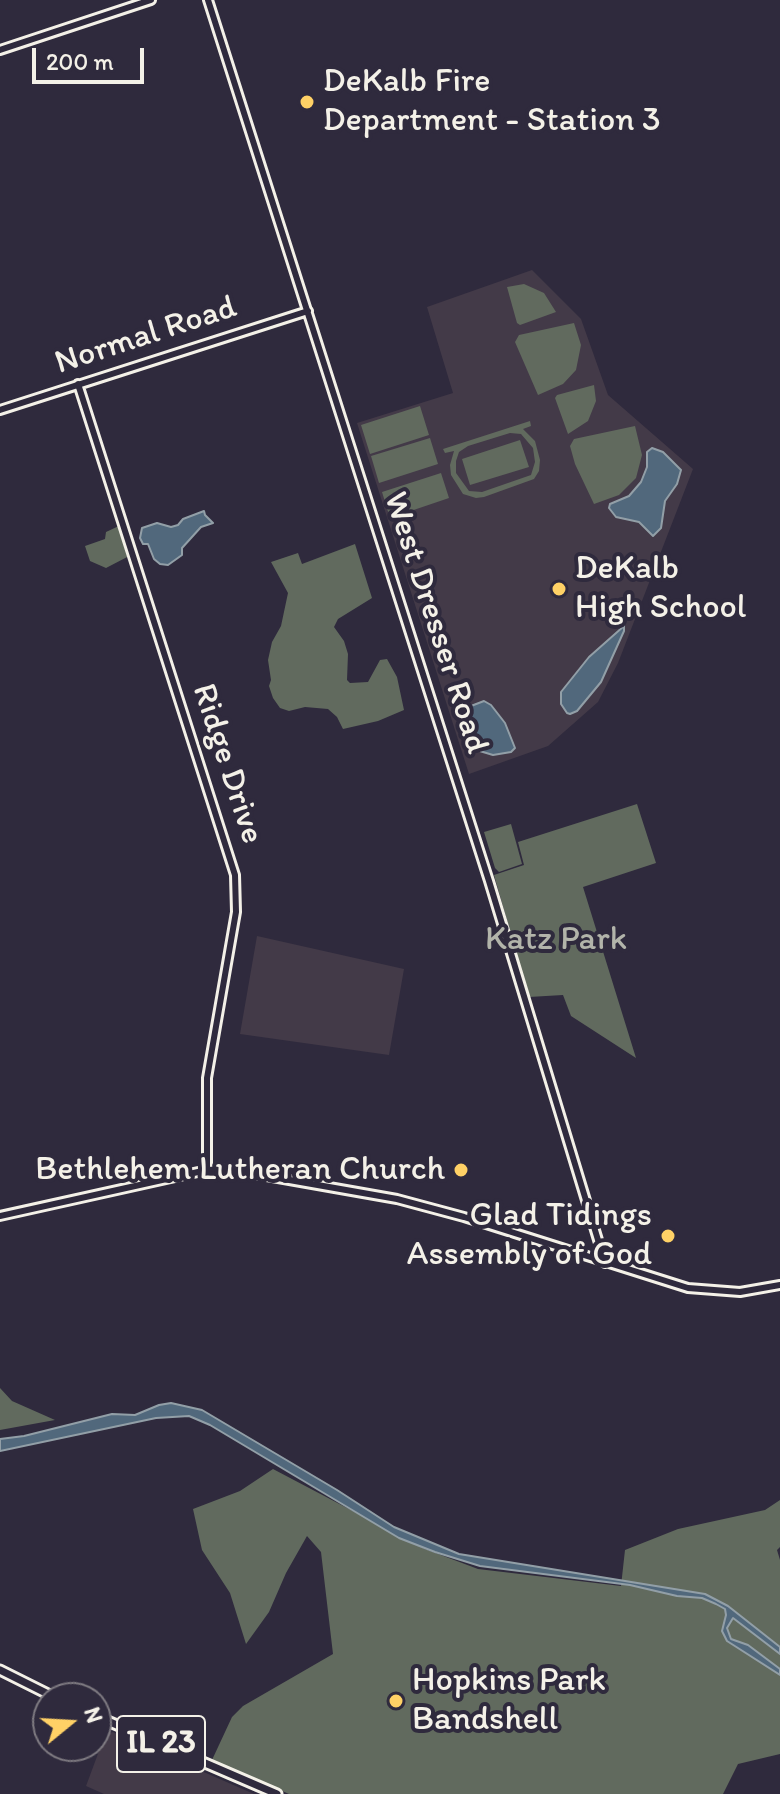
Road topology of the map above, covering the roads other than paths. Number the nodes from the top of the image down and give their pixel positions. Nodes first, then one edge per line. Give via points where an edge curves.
1 (151, 0) edge
2 (208, 0) edge
3 (0, 50) edge
4 (308, 311) junction
5 (78, 384) junction
6 (0, 410) edge
7 (207, 1170) junction
8 (0, 1216) edge
9 (605, 1263) junction
10 (780, 1285) edge
11 (0, 1670) edge
12 (32, 1686) edge
13 (112, 1723) edge
14 (277, 1794) edge

1 - 3 street
2 - 4 street, West Dresser Road
4 - 5 street, Normal Road
4 - 9 street, West Dresser Road
5 - 6 street, Normal Road
5 - 7 street, Ridge Drive via 235,875 236,912 207,1078
7 - 8 street
7 - 9 street via 235,1170 397,1199
9 - 10 street via 707,1291
11 - 12 main road
13 - 14 main road, IL 23

